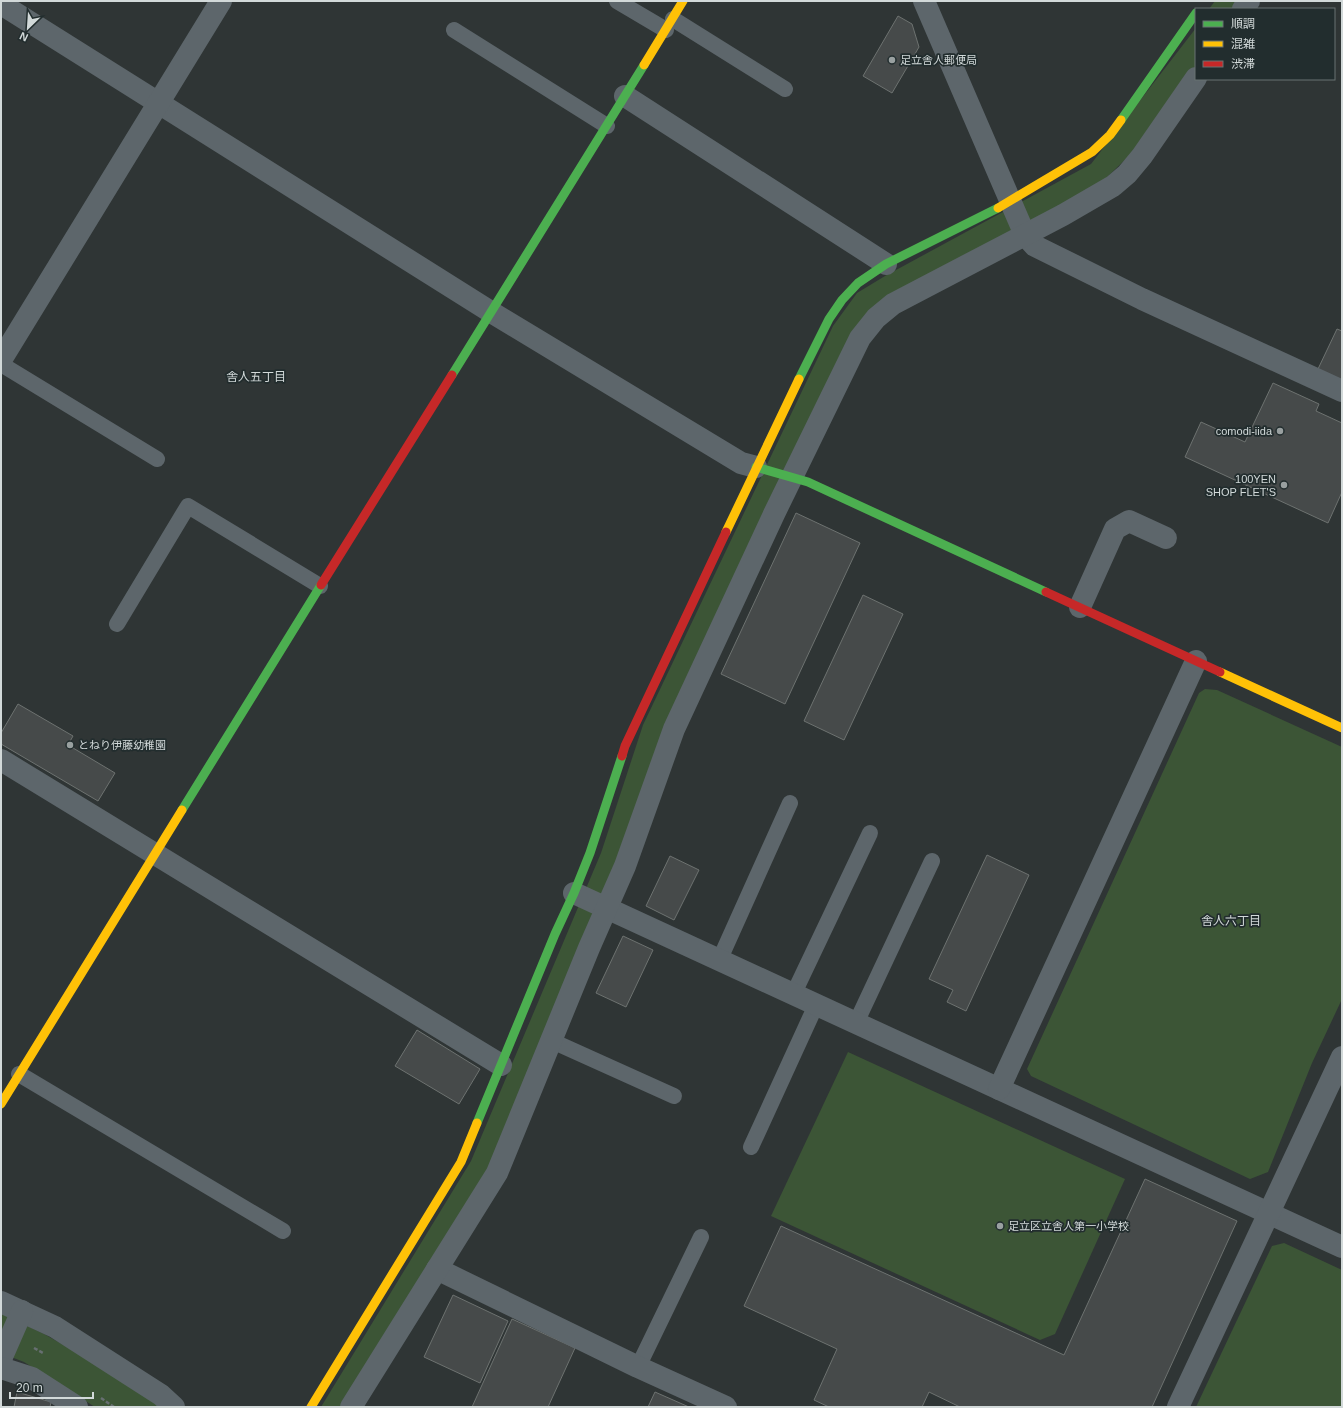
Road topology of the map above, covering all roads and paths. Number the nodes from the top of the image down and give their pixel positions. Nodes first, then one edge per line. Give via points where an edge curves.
1 (221, 1) edge
2 (617, 1) edge
3 (683, 1) edge
4 (924, 1) edge
5 (1, 4) edge
6 (1195, 14) edge
7 (669, 24) junction
8 (454, 30) dead end
9 (1195, 79) edge
10 (785, 89) dead end
11 (625, 96) junction
12 (159, 103) junction
13 (607, 126) junction
14 (1011, 201) junction
15 (1025, 235) junction
16 (886, 264) junction
17 (491, 312) junction
18 (1, 360) edge
19 (1, 364) edge
20 (1342, 391) edge
21 (157, 459) dead end
22 (756, 467) junction
23 (793, 477) junction
24 (1166, 538) dead end
25 (320, 586) junction
26 (1080, 607) junction
27 (117, 624) dead end
28 (1196, 661) junction
29 (1342, 728) edge
30 (1, 760) edge
31 (790, 803) dead end
32 (870, 833) dead end
33 (156, 854) junction
34 (932, 861) dead end
35 (574, 893) junction
36 (607, 909) junction
37 (719, 961) junction
38 (793, 995) junction
39 (816, 1005) junction
40 (856, 1023) junction
41 (552, 1041) junction
42 (1342, 1057) edge
43 (500, 1065) junction
44 (19, 1074) junction
45 (999, 1089) junction
46 (674, 1096) dead end
47 (1, 1104) edge
48 (751, 1147) dead end
49 (1270, 1214) junction
50 (283, 1231) dead end
51 (701, 1237) dead end
52 (1342, 1247) edge
53 (437, 1269) junction
54 (1, 1302) edge
55 (22, 1311) junction
56 (1, 1359) edge
57 (638, 1367) junction
58 (1, 1368) edge
59 (78, 1407) edge
60 (174, 1407) edge
61 (311, 1407) edge
62 (351, 1407) edge
63 (726, 1407) edge
64 (1178, 1407) edge

1 - 12 street
2 - 7 lane
3 - 7 street
4 - 14 street
5 - 12 street
6 - 14 street via 1110,135 1092,152
7 - 10 lane
7 - 11 street
8 - 13 lane
9 - 15 street via 1127,174 1113,186
11 - 13 street
11 - 16 street
12 - 17 street
12 - 18 street
13 - 17 street
14 - 15 street
14 - 16 street
15 - 20 street via 1035,246 1142,299
15 - 23 street via 893,304 876,318 860,338
16 - 22 street via 858,283 829,318
17 - 22 street via 741,463
17 - 25 street
19 - 21 lane
22 - 23 street
22 - 35 street via 625,746 590,853
23 - 26 street
23 - 36 street via 674,729
24 - 26 street via 1129,521 1115,529
25 - 27 lane via 188,506
25 - 33 street
26 - 28 street
28 - 29 street
28 - 45 street
30 - 33 street
31 - 37 lane
32 - 38 lane
33 - 43 street
33 - 44 street
34 - 40 lane
35 - 36 street
35 - 43 street
36 - 37 street
36 - 41 street
37 - 38 street
38 - 39 street
39 - 40 street
39 - 48 lane
40 - 45 street
41 - 46 lane
41 - 53 street via 497,1173
42 - 49 street
43 - 61 street via 461,1162
44 - 47 street
44 - 50 lane
45 - 49 street
49 - 52 street
49 - 64 street
51 - 57 lane
53 - 57 street
53 - 62 street
54 - 55 street
55 - 56 street
55 - 60 street via 55,1327 161,1395
57 - 63 street
58 - 59 street via 32,1378

